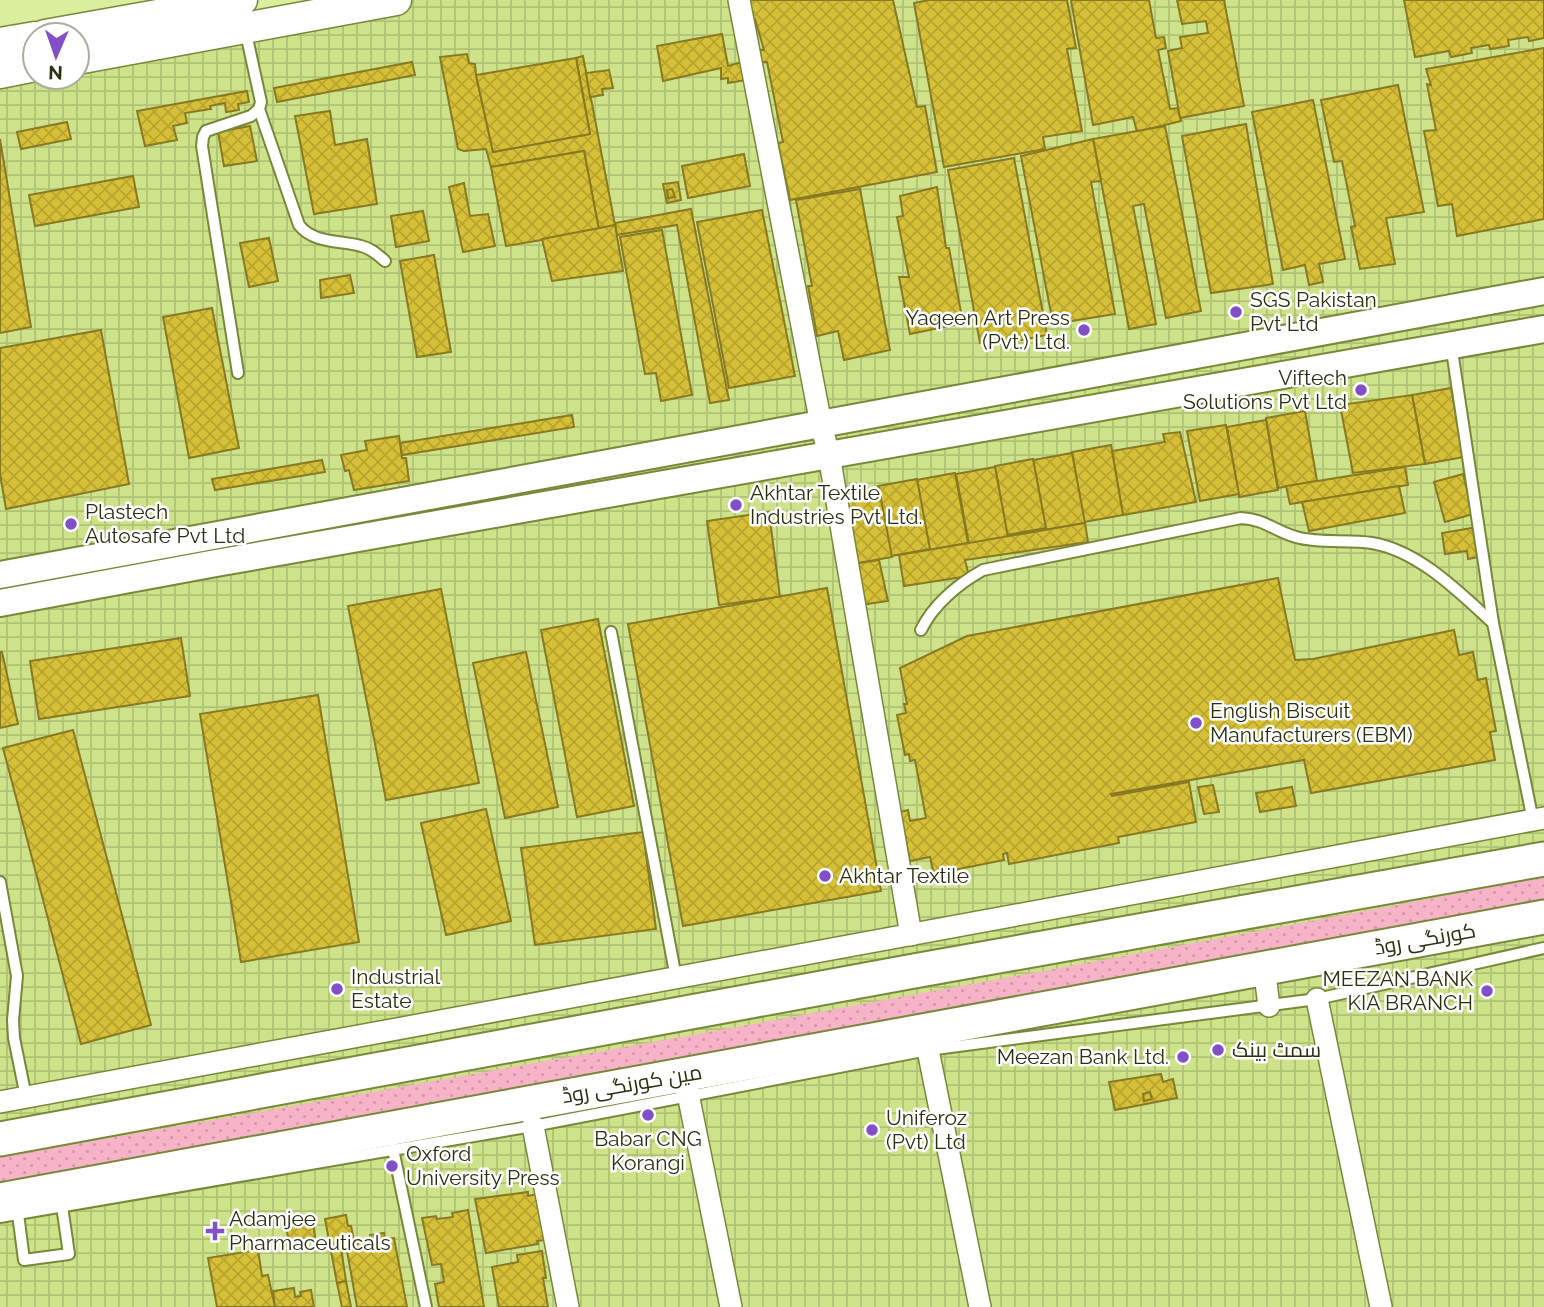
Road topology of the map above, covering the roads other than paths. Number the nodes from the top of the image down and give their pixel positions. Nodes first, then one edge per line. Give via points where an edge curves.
1 (396, 0) edge
2 (739, 0) edge
3 (244, 14) edge
4 (91, 30) edge
5 (21, 39) edge
6 (0, 43) edge
7 (91, 55) edge
8 (21, 69) edge
9 (0, 73) edge
10 (259, 109) junction
11 (385, 261) dead end
12 (1544, 291) edge
13 (1474, 304) junction
14 (1544, 328) edge
15 (1480, 340) junction
16 (1451, 344) junction
17 (1115, 370) junction
18 (238, 373) dead end
19 (1123, 403) junction
20 (821, 424) junction
21 (829, 455) junction
22 (0, 575) edge
23 (0, 603) edge
24 (1493, 623) junction
25 (920, 630) dead end
26 (611, 632) dead end
27 (1538, 820) edge
28 (1544, 859) edge
29 (1241, 874) junction
30 (0, 882) edge
31 (1249, 913) junction
32 (1544, 917) edge
33 (911, 935) junction
34 (1544, 948) edge
35 (1264, 967) junction
36 (676, 978) junction
37 (1317, 999) junction
38 (1269, 1006) junction
39 (928, 1050) junction
40 (686, 1084) junction
41 (26, 1097) junction
42 (0, 1102) edge
43 (533, 1126) junction
44 (0, 1139) edge
45 (393, 1149) junction
46 (62, 1206) junction
47 (9, 1207) edge
48 (0, 1217) edge
49 (426, 1307) edge
50 (568, 1307) edge
51 (731, 1307) edge
52 (980, 1307) edge
53 (1381, 1307) edge

1 - 3 main road
2 - 20 street
3 - 4 main road
3 - 7 main road
3 - 10 lane
5 - 6 main road
8 - 9 main road
10 - 11 lane via 305,233 364,246
10 - 18 lane via 203,136
12 - 13 street
13 - 15 street
13 - 17 street
14 - 15 street
15 - 16 street
16 - 19 street
16 - 24 lane
17 - 19 street
17 - 20 street
19 - 21 street
20 - 21 street
20 - 22 street
21 - 23 street
21 - 33 street
24 - 25 lane via 1461,594 1397,550 1373,543 1298,538 1267,523 1241,518 983,570 929,615
24 - 27 lane
26 - 36 lane
27 - 29 street
28 - 31 main road
29 - 31 street
29 - 33 street
30 - 41 lane via 17,976 14,1038
31 - 44 main road
32 - 35 main road, کورنگی روڈ
33 - 36 street
34 - 37 lane
35 - 38 street
35 - 40 main road, مین کورنگی روڈ
36 - 41 street
37 - 38 lane
37 - 53 street
38 - 39 lane
39 - 40 lane
39 - 52 street
40 - 43 lane
40 - 47 main road, مین کورنگی روڈ
40 - 51 street
41 - 42 street
43 - 45 lane
43 - 50 street
45 - 46 lane
45 - 49 lane
46 - 47 lane
46 - 47 lane via 69,1254 24,1260
47 - 48 lane

